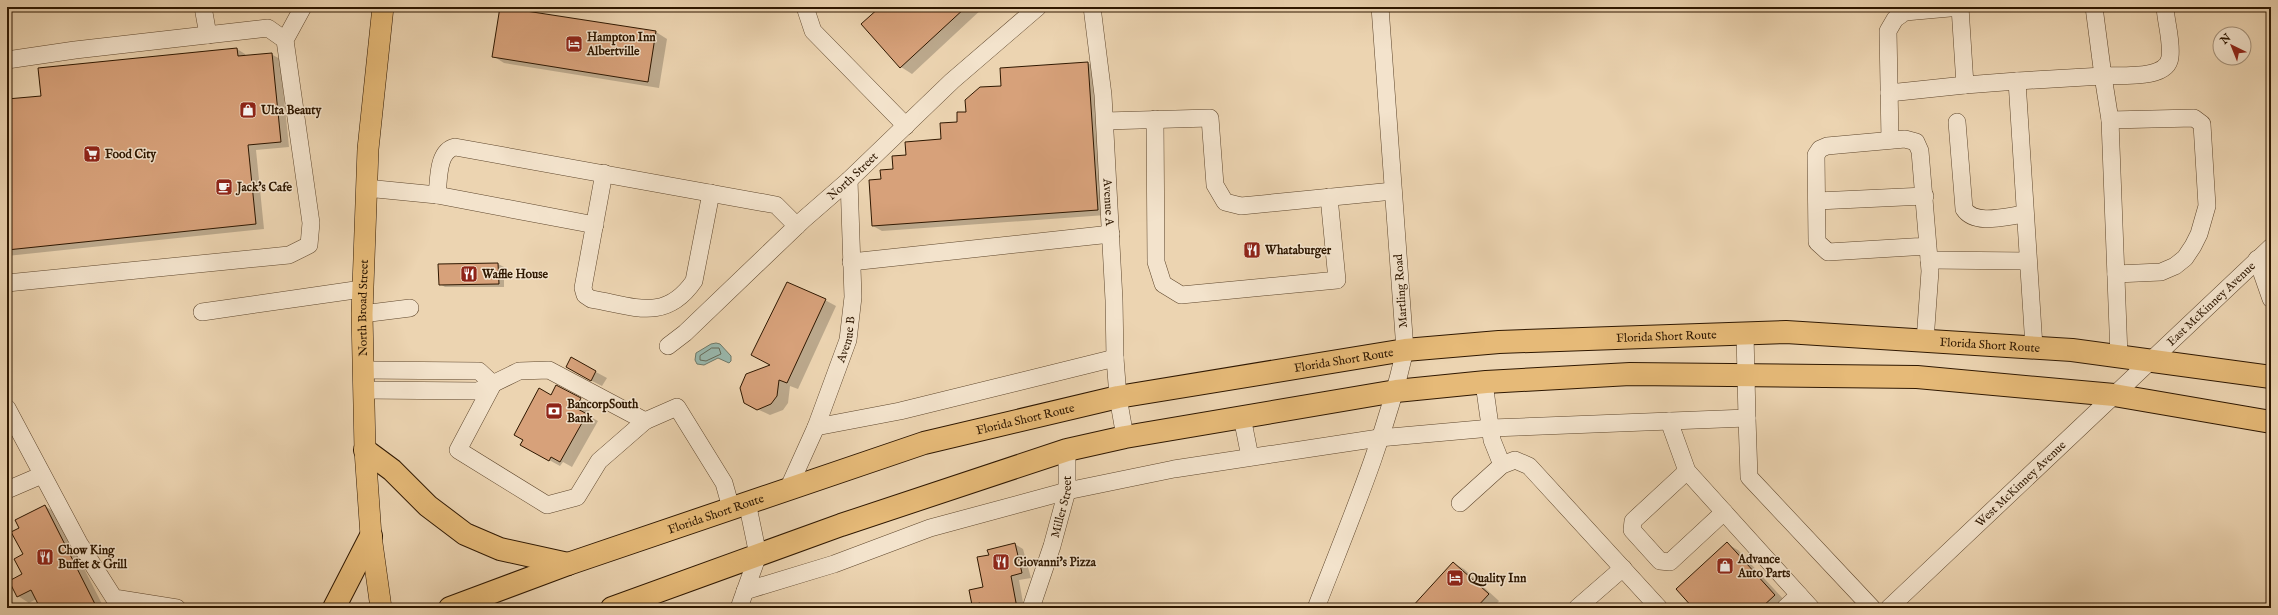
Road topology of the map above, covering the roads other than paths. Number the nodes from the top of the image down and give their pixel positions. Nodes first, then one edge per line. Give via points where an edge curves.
1 (203, 7) edge
2 (303, 7) edge
3 (383, 7) edge
4 (805, 7) edge
5 (1038, 7) edge
6 (1092, 7) edge
7 (1380, 7) edge
8 (1960, 7) edge
9 (2094, 7) edge
10 (2165, 7) edge
11 (208, 35) junction
12 (285, 40) junction
13 (7, 60) edge
14 (2104, 76) junction
15 (2016, 81) junction
16 (1965, 85) junction
17 (1889, 93) junction
18 (1155, 119) junction
19 (2110, 120) junction
20 (1104, 121) junction
21 (1957, 122) dead end
22 (906, 126) junction
23 (1890, 140) junction
24 (604, 174) junction
25 (850, 180) junction
26 (366, 188) junction
27 (1393, 191) junction
28 (711, 193) junction
29 (437, 195) junction
30 (1925, 196) junction
31 (1329, 197) junction
32 (1817, 201) junction
33 (2025, 214) junction
34 (594, 225) junction
35 (797, 226) junction
36 (1110, 234) junction
37 (2271, 247) edge
38 (1929, 253) junction
39 (2257, 259) junction
40 (2028, 261) junction
41 (851, 262) junction
42 (2116, 274) junction
43 (7, 283) edge
44 (362, 289) junction
45 (2271, 299) edge
46 (410, 308) dead end
47 (202, 312) dead end
48 (362, 314) junction
49 (1745, 334) junction
50 (1925, 341) junction
51 (668, 346) dead end
52 (2034, 347) junction
53 (1405, 350) junction
54 (2119, 356) junction
55 (1115, 358) junction
56 (2151, 360) junction
57 (1745, 374) junction
58 (2271, 377) edge
59 (363, 380) junction
60 (1484, 382) junction
61 (493, 384) junction
62 (1396, 391) junction
63 (2114, 395) junction
64 (1118, 397) junction
65 (7, 408) edge
66 (1242, 417) junction
67 (1747, 418) junction
68 (645, 421) junction
69 (1670, 421) junction
70 (2271, 422) edge
71 (816, 427) junction
72 (1491, 428) junction
73 (1125, 437) junction
74 (1380, 438) junction
75 (364, 450) junction
76 (1066, 450) junction
77 (1250, 457) junction
78 (1502, 465) junction
79 (1687, 471) junction
80 (42, 475) junction
81 (788, 489) junction
82 (7, 490) edge
83 (1067, 492) junction
84 (1460, 503) dead end
85 (739, 505) junction
86 (1724, 512) junction
87 (371, 536) junction
88 (758, 555) junction
89 (568, 564) junction
90 (1623, 568) junction
91 (745, 591) junction
92 (1799, 595) junction
93 (177, 608) edge
94 (334, 608) edge
95 (382, 608) edge
96 (450, 608) edge
97 (612, 608) edge
98 (739, 608) edge
99 (1031, 608) edge
100 (1316, 608) edge
101 (1577, 608) edge
102 (1659, 608) edge
103 (1786, 608) edge
104 (1811, 608) edge
105 (1872, 608) edge
106 (1889, 608) edge

1 - 11 street
2 - 12 street
3 - 26 main road, North Broad Street via 374,76
4 - 22 street via 813,32
5 - 22 street, North Street via 952,81
6 - 20 street, Avenue A via 1097,34
7 - 27 street, Martling Road
8 - 16 street
8 - 17 street via 1905,12 1895,19 1888,31
9 - 14 street
10 - 14 street via 2170,58 2167,66 2158,73
11 - 12 street via 268,28
11 - 13 street
12 - 43 street via 311,223 309,245 289,255
14 - 15 street
14 - 19 street
15 - 16 street
15 - 33 street
16 - 17 street
17 - 23 street
18 - 20 street
18 - 31 street via 1210,118 1215,185 1225,202 1241,206
18 - 31 street via 1156,262 1163,284 1181,295 1337,280
19 - 42 street
19 - 42 street via 2198,120 2202,124 2207,206 2202,227 2193,246 2185,258 2175,266 2161,272
20 - 36 street, Avenue A
21 - 33 street via 1964,209 1968,215 1977,218
22 - 25 street, North Street
23 - 30 street via 1906,139 1916,142 1920,151
23 - 32 street via 1827,146 1820,149 1816,155
24 - 28 street
24 - 29 street via 455,147 443,155
24 - 34 street
25 - 35 street, North Street
25 - 41 street, Avenue B
26 - 29 street
26 - 44 main road, North Broad Street
27 - 31 street
27 - 53 street, Martling Road
28 - 34 street via 694,281 668,306 653,310 591,299 585,295 583,288
28 - 35 street via 776,205
29 - 34 street
30 - 32 street
30 - 38 street
32 - 38 street via 1817,242 1828,252
33 - 40 street
35 - 51 street, North Street via 685,333
36 - 41 street
36 - 55 street, Avenue A
37 - 39 street, East McKinney Avenue
38 - 40 street
38 - 50 street
39 - 45 street
39 - 56 street, East McKinney Avenue
40 - 52 street
41 - 71 street, Avenue B via 853,298 848,340
42 - 54 street
44 - 47 street
44 - 48 main road, North Broad Street
46 - 48 street
48 - 59 main road, North Broad Street
49 - 50 highway, Florida Short Route via 1786,332
49 - 53 highway, Florida Short Route via 1499,342
49 - 57 street
50 - 52 highway, Florida Short Route
52 - 54 highway, Florida Short Route
53 - 62 street, Martling Road
53 - 64 highway, Florida Short Route
54 - 56 highway, Florida Short Route
55 - 64 street, Avenue A
55 - 71 street via 900,411
56 - 58 highway, Florida Short Route
56 - 63 street, West McKinney Avenue
57 - 60 highway via 1630,374
57 - 63 highway via 1917,377
57 - 67 street
59 - 61 street via 478,391
59 - 75 main road, North Broad Street
60 - 62 highway
60 - 72 street
61 - 68 street via 519,370 550,370
61 - 68 street via 458,450 547,505 577,497 599,461
62 - 66 highway
62 - 74 street, Martling Road
63 - 70 highway
63 - 106 street, West McKinney Avenue
64 - 73 street, Avenue A
64 - 81 highway, Florida Short Route via 924,443
65 - 80 street
66 - 73 highway
66 - 77 street
67 - 69 street
67 - 105 street via 1749,477
68 - 85 street via 677,407
69 - 72 street
69 - 79 street
71 - 81 street, Avenue B
72 - 74 street
72 - 78 street via 1492,440
73 - 76 highway
74 - 77 street
74 - 100 street, Martling Road via 1358,504
75 - 87 main road, North Broad Street
75 - 89 highway via 392,470 428,506 464,534 500,549
76 - 83 street, Miller Street
76 - 88 highway
77 - 83 street via 1174,469
78 - 84 street
78 - 90 street via 1515,460 1529,466
79 - 86 street
79 - 86 street via 1633,521 1632,530 1660,561 1670,562
80 - 82 street
80 - 93 street via 79,543 114,598
81 - 85 highway, Florida Short Route
83 - 91 street via 930,528 834,564
83 - 99 street, Miller Street
85 - 88 street
85 - 89 highway, Florida Short Route
86 - 92 street
87 - 94 highway
87 - 95 main road, North Broad Street
88 - 91 street
88 - 97 highway
89 - 96 highway, Florida Short Route
90 - 101 street
90 - 102 street
91 - 98 street
92 - 103 street
92 - 104 street

